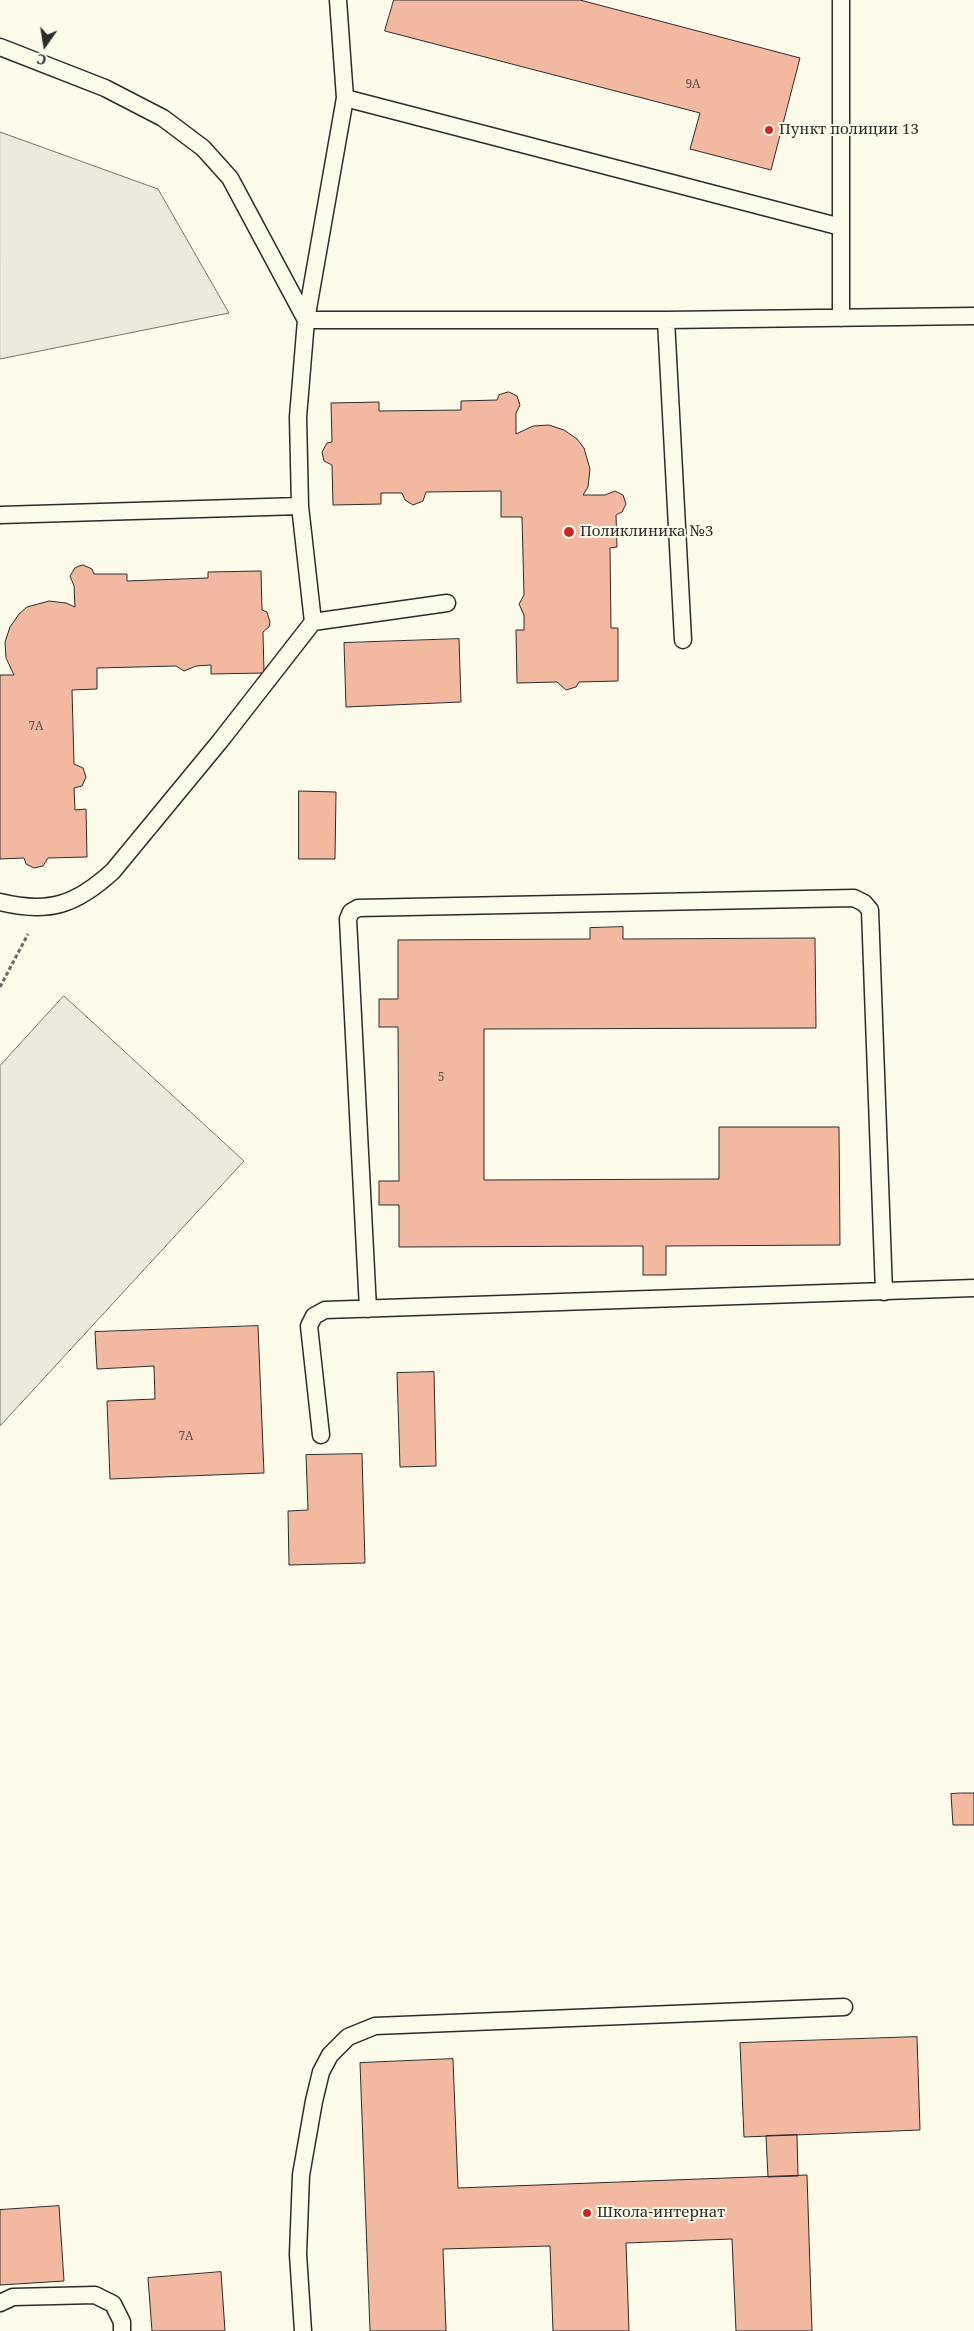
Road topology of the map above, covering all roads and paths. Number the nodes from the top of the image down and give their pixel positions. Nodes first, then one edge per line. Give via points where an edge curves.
1 (338, 0) edge
2 (841, 0) edge
3 (0, 48) edge
4 (345, 98) junction
5 (841, 227) junction
6 (974, 316) edge
7 (841, 318) junction
8 (306, 320) junction
9 (666, 320) junction
10 (300, 506) junction
11 (0, 516) edge
12 (446, 603) dead end
13 (313, 622) junction
14 (683, 640) dead end
15 (0, 902) edge
16 (42, 907) junction
17 (0, 987) edge
18 (974, 1288) edge
19 (884, 1292) junction
20 (368, 1309) junction
21 (321, 1435) dead end
22 (844, 2006) dead end
23 (0, 2303) edge
24 (122, 2331) edge
25 (303, 2331) edge

1 - 4 lane
2 - 5 lane
3 - 8 lane via 105,88 163,118 203,148 230,178
4 - 5 lane
4 - 8 lane
5 - 7 lane
6 - 7 lane
7 - 9 lane
8 - 9 lane
8 - 10 lane via 298,417
9 - 14 lane
10 - 11 lane
10 - 13 lane
12 - 13 lane
13 - 16 lane via 113,871 72,901
15 - 16 lane via 20,907
16 - 17 path
18 - 19 lane
19 - 20 lane
19 - 20 lane via 870,910 864,903 854,898 358,908 348,919
20 - 21 lane via 325,1310 314,1316 309,1326
22 - 25 lane via 375,2026 348,2037 330,2055 321,2072 301,2175 298,2254
23 - 24 lane via 13,2297 95,2295 113,2304 122,2322

